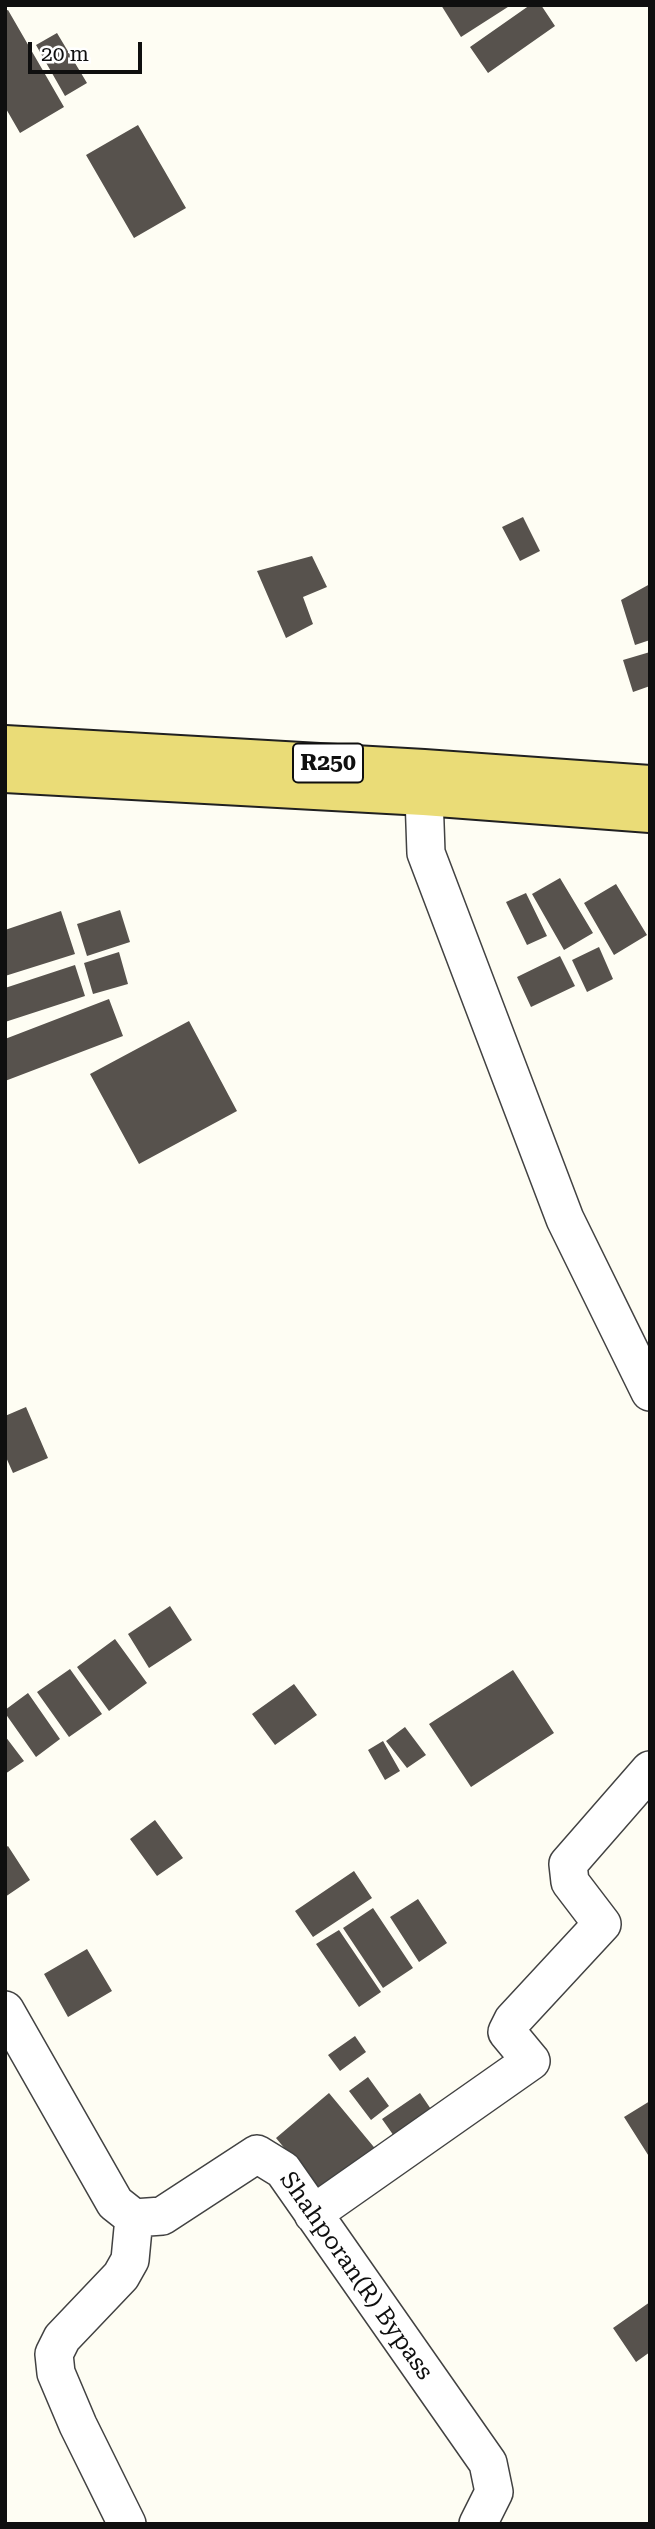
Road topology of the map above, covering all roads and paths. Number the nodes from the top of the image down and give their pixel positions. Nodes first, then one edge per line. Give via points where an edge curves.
1 (5, 745) edge
2 (5, 773) edge
3 (650, 785) edge
4 (424, 796) junction
5 (650, 813) edge
6 (650, 1392) edge
7 (650, 1770) edge
8 (5, 2010) edge
9 (313, 2214) junction
10 (134, 2218) junction
11 (127, 2524) edge
12 (478, 2524) edge

1 - 3 main road, R250
2 - 4 main road, R250
4 - 5 main road, R250
4 - 6 street via 426,853 565,1219
7 - 9 street via 568,1864 570,1882 602,1924 513,2020 507,2032 531,2061
8 - 10 street via 115,2203
9 - 10 street, Shahporan(R) Bypass via 283,2170 257,2154 162,2216
9 - 12 street, Shahporan(R) Bypass via 488,2463 494,2493
10 - 11 street via 130,2260 121,2276 62,2338 54,2354 56,2373 69,2404

